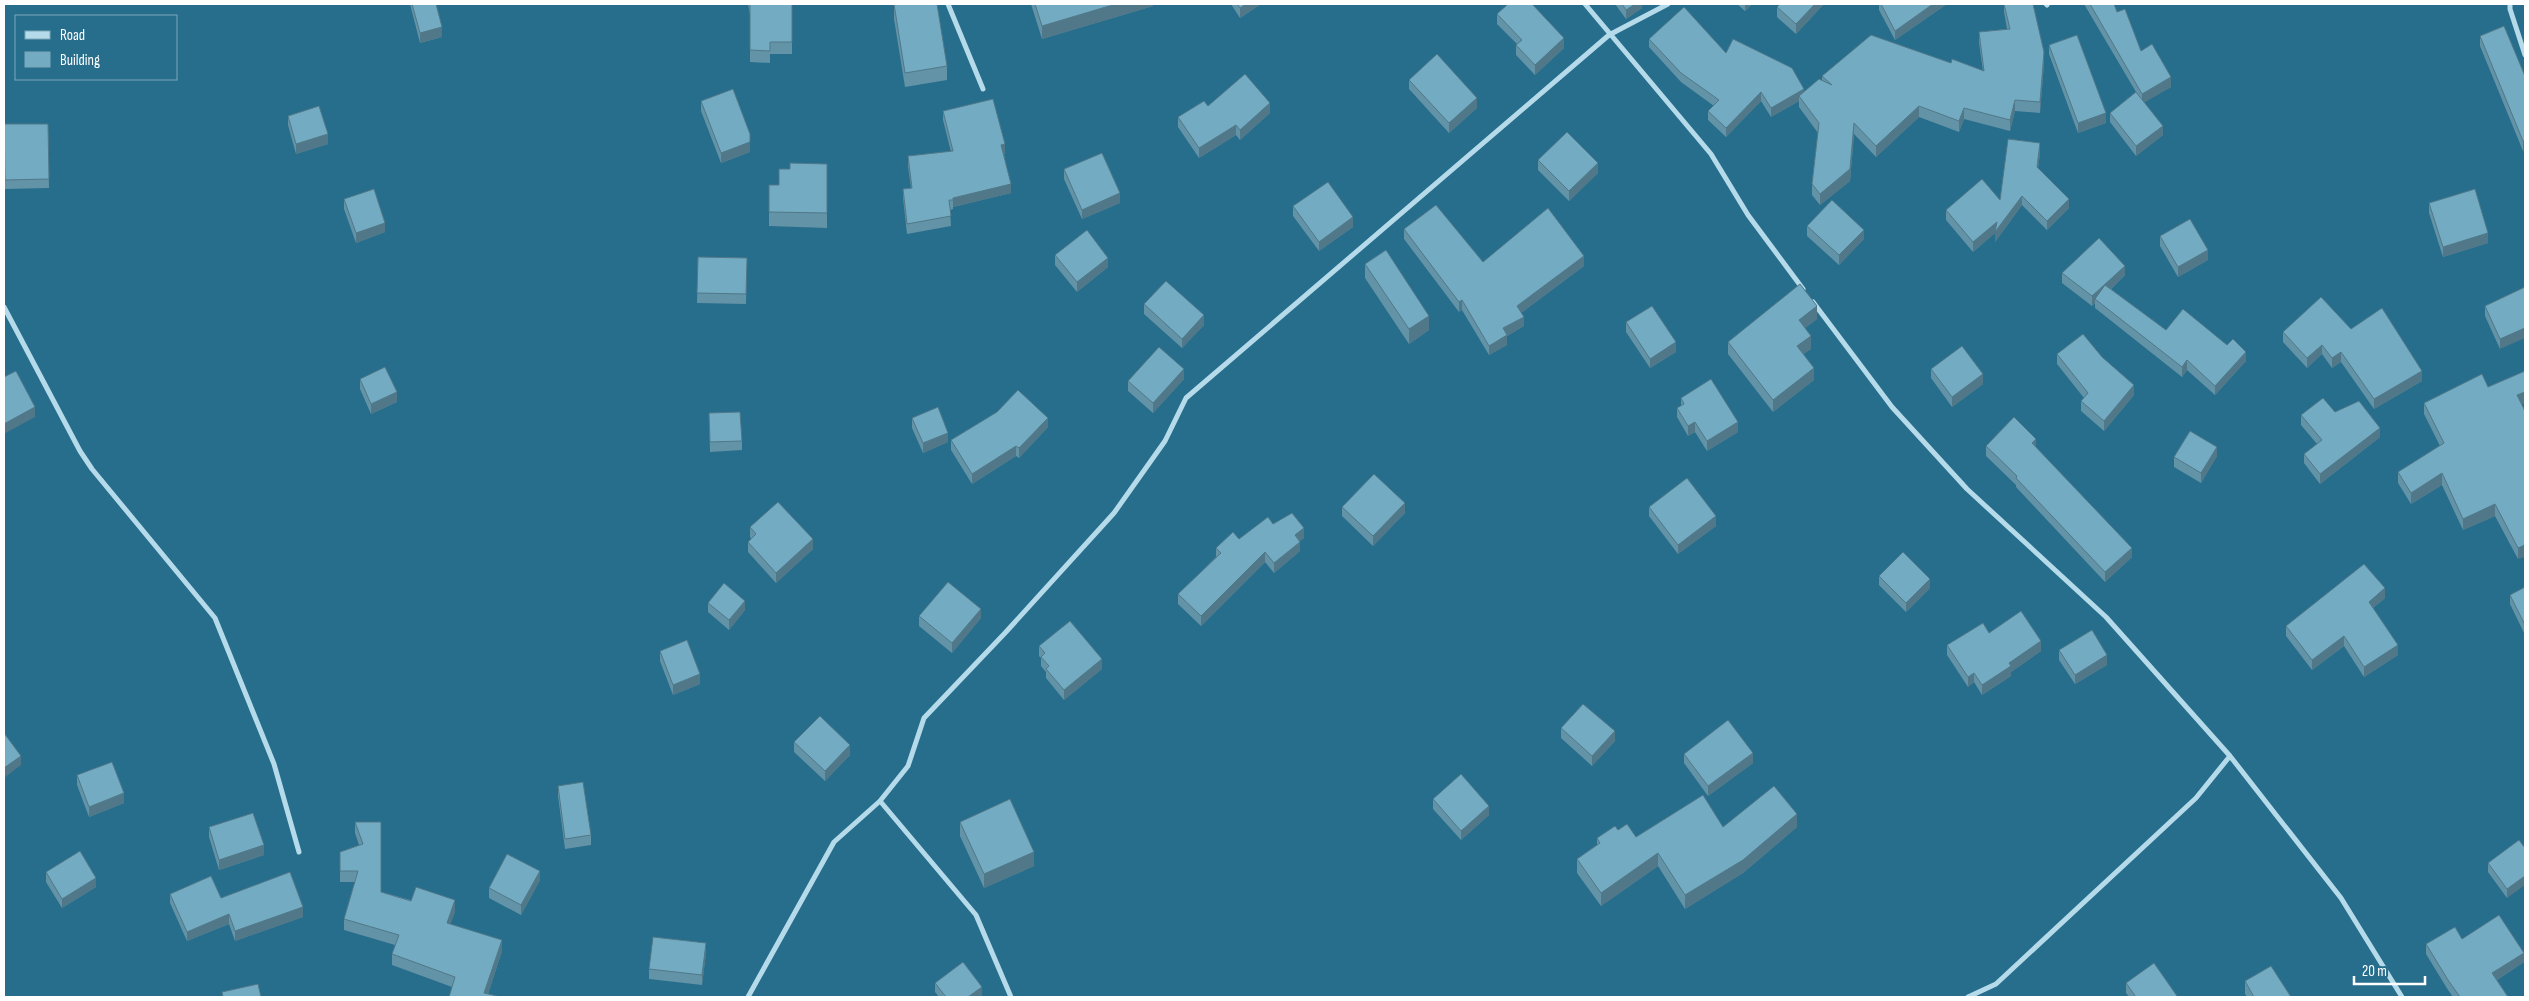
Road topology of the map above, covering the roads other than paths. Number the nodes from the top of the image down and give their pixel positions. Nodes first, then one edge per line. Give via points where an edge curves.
1 (948, 4) edge
2 (1585, 4) edge
3 (1668, 4) edge
4 (2510, 4) edge
5 (1610, 35) junction
6 (2525, 55) edge
7 (983, 89) dead end
8 (4, 307) edge
9 (2230, 756) junction
10 (880, 801) junction
11 (299, 852) dead end
12 (748, 997) edge
13 (1011, 997) edge
14 (1968, 997) edge
15 (2402, 997) edge

1 - 7 street
2 - 5 street
3 - 5 street
4 - 6 street
5 - 9 street via 1711,154 1748,215 1892,407 1967,489 2106,617
5 - 10 street via 1186,398 1165,440 1114,513 924,718 908,766
8 - 11 street via 80,451 216,618 274,764
9 - 14 street via 2196,798 1996,984
9 - 15 street via 2341,898
10 - 12 street via 834,842
10 - 13 street via 976,914

